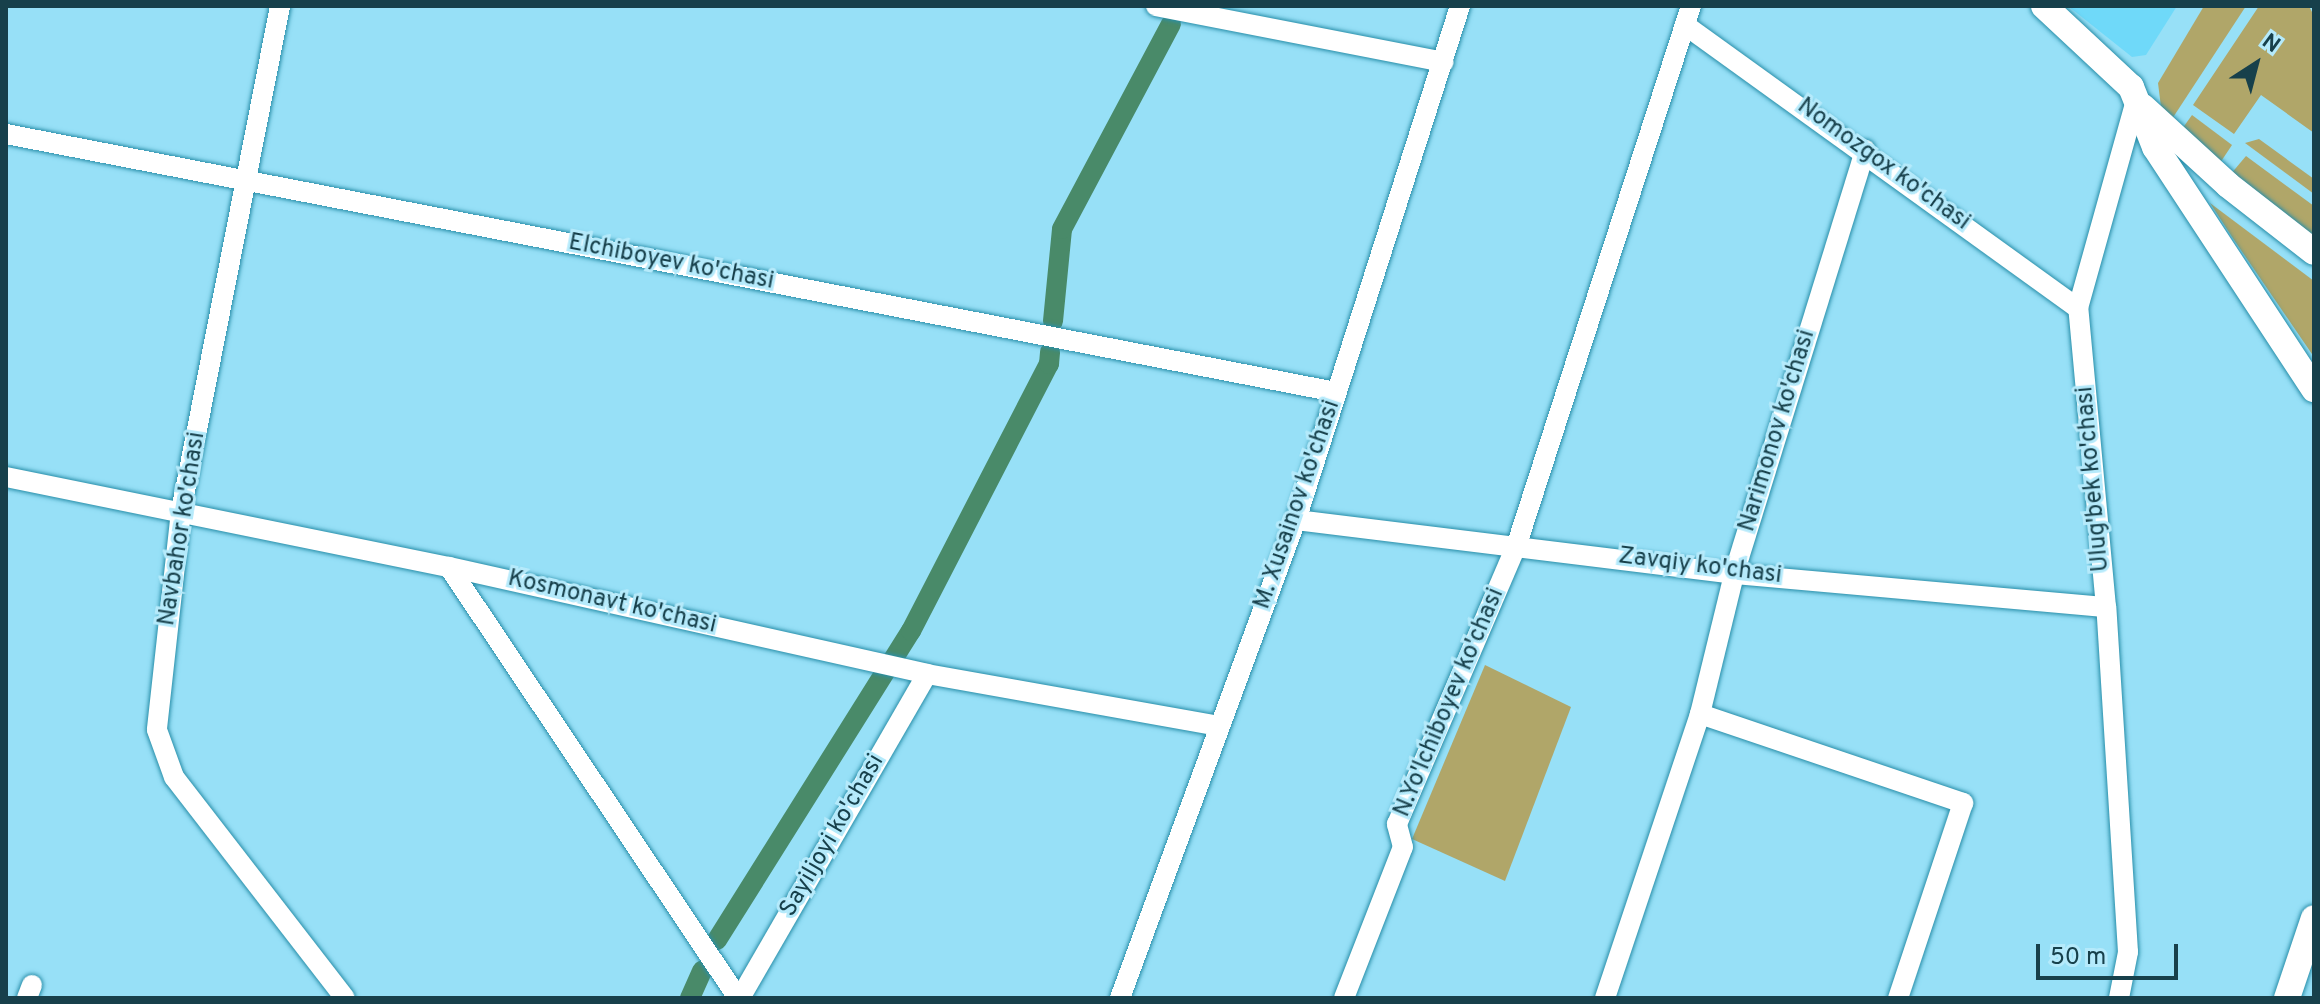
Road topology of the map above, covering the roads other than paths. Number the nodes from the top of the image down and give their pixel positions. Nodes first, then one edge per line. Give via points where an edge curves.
1 (280, 6) edge
2 (1156, 6) edge
3 (1460, 6) edge
4 (2044, 6) edge
5 (1688, 16) edge
6 (1444, 62) junction
7 (2136, 100) junction
8 (6, 134) edge
9 (1865, 150) junction
10 (248, 182) junction
11 (2314, 252) edge
12 (2078, 308) junction
13 (2314, 389) edge
14 (1336, 392) junction
15 (6, 477) edge
16 (181, 511) junction
17 (1296, 520) junction
18 (1517, 544) junction
19 (449, 567) junction
20 (1734, 574) junction
21 (2106, 607) junction
22 (926, 673) junction
23 (1700, 714) junction
24 (1218, 726) junction
25 (2314, 918) edge
26 (345, 998) edge
27 (739, 998) edge
28 (1120, 998) edge
29 (1344, 998) edge
30 (1605, 998) edge
31 (1898, 998) edge
32 (2119, 998) edge
33 (2287, 998) edge

1 - 10 street, Navbahor ko'chasi
2 - 6 street
3 - 6 street, M. Xusainov ko'chasi
4 - 7 main road via 2131,87
5 - 9 street, Nomozgox ko'chasi
5 - 18 street
6 - 14 street, M. Xusainov ko'chasi
7 - 11 main road via 2228,185
7 - 12 street, Ulug'bek ko'chasi
7 - 13 main road via 2155,147
8 - 10 street, Elchiboyev ko'chasi
9 - 12 street, Nomozgox ko'chasi
9 - 20 street, Narimonov ko'chasi
10 - 14 street, Elchiboyev ko'chasi
10 - 16 street, Navbahor ko'chasi
12 - 21 street, Ulug'bek ko'chasi
14 - 17 street, M. Xusainov ko'chasi
15 - 16 street, Kosmonavt ko'chasi
16 - 19 street, Kosmonavt ko'chasi
16 - 26 street, Navbahor ko'chasi via 157,730 174,777
17 - 18 street, Zavqiy ko'chasi
17 - 24 street, M. Xusainov ko'chasi
18 - 20 street, Zavqiy ko'chasi
18 - 29 street, N.Yo'lchiboyev ko'chasi via 1397,824 1403,847
19 - 22 street, Kosmonavt ko'chasi
19 - 27 street
20 - 21 street, Zavqiy ko'chasi
20 - 23 street, Narimonov ko'chasi
21 - 32 street, Ulug'bek ko'chasi via 2128,952
22 - 24 street, Kosmonavt ko'chasi
22 - 27 street, Sayiljoyi ko'chasi
23 - 30 street, Narimonov ko'chasi
23 - 31 street via 1963,803
24 - 28 street, M. Xusainov ko'chasi
25 - 33 main road

